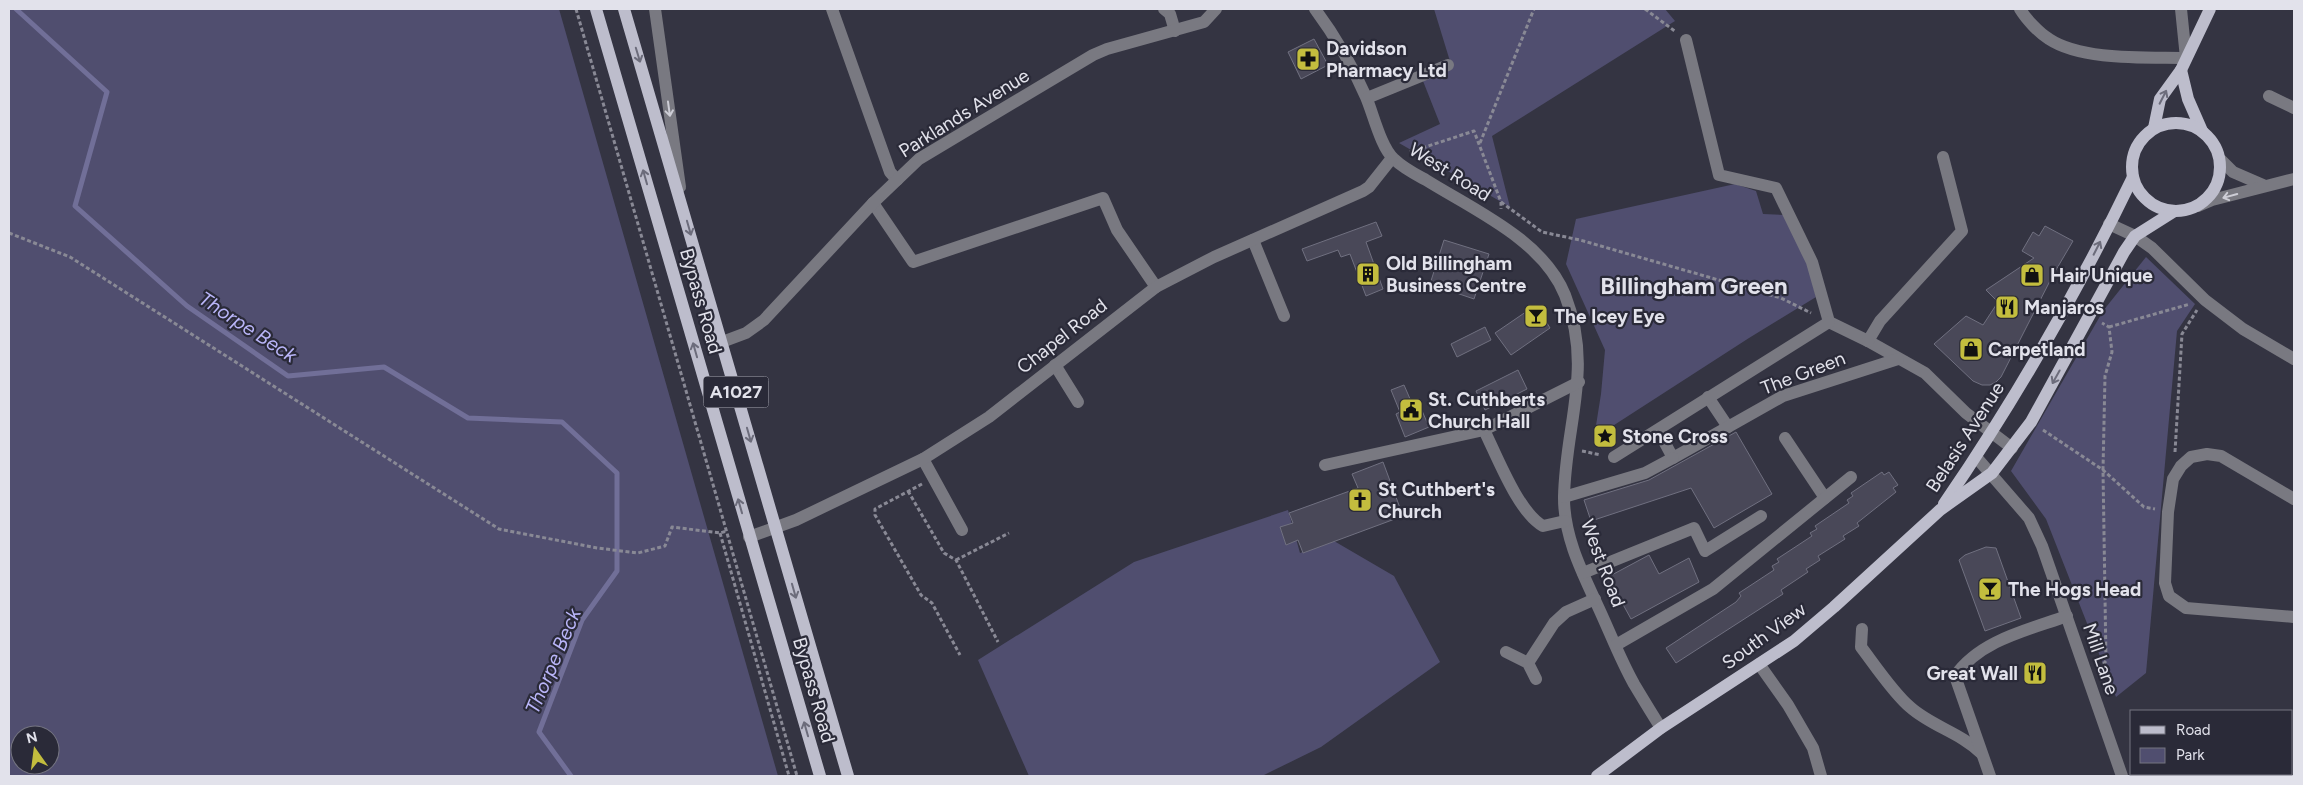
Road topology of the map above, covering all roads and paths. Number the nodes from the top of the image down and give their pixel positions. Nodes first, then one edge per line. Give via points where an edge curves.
1 (576, 9) edge
2 (596, 9) edge
3 (624, 9) edge
4 (655, 9) edge
5 (832, 9) edge
6 (1164, 9) edge
7 (1216, 9) edge
8 (1315, 9) edge
9 (1534, 9) edge
10 (1645, 9) edge
11 (2020, 9) edge
12 (2181, 9) edge
13 (2210, 9) edge
14 (1175, 31) junction
15 (1686, 40) joint
16 (2183, 64) junction
17 (1448, 65) dead end
18 (2270, 96) dead end
19 (1366, 98) junction
20 (2294, 108) edge
21 (2154, 128) junction
22 (2202, 131) junction
23 (1480, 144) junction
24 (1943, 157) dead end
25 (1392, 158) junction
26 (2221, 160) junction
27 (2133, 177) junction
28 (2294, 179) edge
29 (896, 180) junction
30 (2263, 185) junction
31 (682, 202) junction
32 (1501, 202) junction
33 (873, 203) junction
34 (2198, 206) junction
35 (2173, 212) junction
36 (2109, 224) junction
37 (1502, 228) junction
38 (9, 233) edge
39 (2135, 236) junction
40 (1253, 240) junction
41 (1156, 287) junction
42 (2205, 300) junction
43 (2090, 315) junction
44 (1284, 316) dead end
45 (1829, 322) junction
46 (2108, 328) junction
47 (1868, 341) junction
48 (722, 342) junction
49 (1898, 359) junction
50 (2294, 359) edge
51 (1055, 365) junction
52 (1579, 382) junction
53 (1708, 398) junction
54 (1078, 402) dead end
55 (2031, 422) junction
56 (1728, 427) junction
57 (1484, 430) junction
58 (1658, 430) junction
59 (1994, 432) junction
60 (1786, 438) dead end
61 (2012, 448) junction
62 (1568, 449) junction
63 (1614, 457) joint
64 (1976, 457) junction
65 (1673, 458) junction
66 (923, 459) junction
67 (1325, 465) dead end
68 (2103, 470) junction
69 (1992, 473) junction
70 (1851, 477) dead end
71 (933, 478) junction
72 (2173, 479) junction
73 (908, 491) junction
74 (1564, 497) junction
75 (1825, 498) junction
76 (2294, 499) edge
77 (1940, 510) junction
78 (2168, 512) junction
79 (1761, 516) dead end
80 (1565, 521) junction
81 (776, 529) junction
82 (962, 530) dead end
83 (727, 531) junction
84 (720, 533) junction
85 (1009, 533) dead end
86 (749, 537) junction
87 (956, 560) junction
88 (1583, 573) junction
89 (1595, 600) junction
90 (2067, 616) junction
91 (2294, 617) edge
92 (1862, 630) dead end
93 (998, 642) dead end
94 (1616, 645) junction
95 (1506, 652) dead end
96 (960, 655) dead end
97 (1528, 663) junction
98 (1759, 664) junction
99 (1536, 679) dead end
100 (2088, 680) junction
101 (1661, 728) junction
102 (1982, 754) junction
103 (789, 776) edge
104 (797, 776) edge
105 (820, 776) edge
106 (848, 776) edge
107 (1597, 776) edge
108 (1821, 776) edge
109 (1990, 776) edge
110 (2122, 776) edge

1 - 83 path
86 -> 2 main road, Bypass Road / A1027
3 -> 31 main road, Bypass Road / A1027
4 -> 31 street, Bypass Road
5 - 29 street via 890,172
6 - 14 street via 1170,14
7 - 14 street, Parklands Avenue via 1204,22
8 - 19 street via 1345,54
9 - 23 path
10 - 15 path
11 - 16 street via 2049,40 2083,53
12 - 16 street
13 - 16 main road
14 - 29 street, Parklands Avenue via 1093,55 919,160
15 - 45 street via 1719,175 1776,188 1812,262
21 -> 16 main road via 2160,99
16 - 22 main road via 2188,99
17 - 19 street
18 - 20 street
19 - 25 street
21 - 22 main road via 2179,123
21 - 27 main road, Belasis Avenue via 2136,149 2132,162
22 - 26 main road via 2211,138
23 - 25 path via 1474,131
23 - 32 path
24 - 47 street via 1962,231 1880,321
25 - 37 street, West Road
25 - 40 street, Chapel Road via 1363,191
26 - 30 street via 2233,172
26 - 34 main road via 2217,186
27 - 35 main road via 2147,201
27 - 36 main road, Belasis Avenue
28 - 30 street
29 - 33 street, Parklands Avenue
30 -> 34 street
31 -> 48 main road, Bypass Road / A1027
32 - 37 path
32 - 45 path via 1542,232 1781,298
33 - 41 street via 913,262 1103,198 1117,230
33 - 48 street, Parklands Avenue via 764,320 746,333
34 - 35 main road, Belasis Avenue
35 - 39 main road, Belasis Avenue
36 - 39 street
59 -> 36 main road, Belasis Avenue via 2072,298
37 - 52 street, West Road via 1516,234 1535,250 1556,277 1574,323
38 - 84 path via 70,257 499,528 638,553 665,546 672,528
39 - 42 street via 2152,248
39 - 43 main road, Belasis Avenue
40 - 41 street, Chapel Road
40 - 44 street
41 - 51 street, Chapel Road
42 - 46 path
42 - 50 street via 2243,329
42 - 72 path via 2182,334
43 - 46 path
43 -> 55 main road, Belasis Avenue
45 - 47 street
45 - 53 street, The Green
46 - 68 path via 2112,352 2105,376
47 - 49 street
48 -> 81 main road, Bypass Road / A1027
49 - 56 street, The Green via 1783,396
49 - 59 street via 1925,373 1966,413
51 - 54 street
51 - 66 street, Chapel Road via 989,417
52 - 57 street
52 - 62 street, West Road
53 - 56 street
53 - 58 street, The Green
55 - 61 main road, Belasis Avenue
55 - 68 path
56 - 65 street, The Green
57 - 67 street
57 - 80 street via 1522,507 1543,526
58 - 63 street, The Green
58 - 65 street
59 - 61 street
59 - 64 main road, Belasis Avenue
60 - 75 street
61 - 69 main road, Belasis Avenue
62 - 63 path
62 - 74 street, West Road
64 - 69 street, Mill Lane
64 - 77 main road, Belasis Avenue
65 - 74 street, The Green via 1644,473
66 - 71 street
66 - 81 street, Chapel Road
68 - 78 path via 2144,507
68 - 100 path via 2106,660
69 - 77 main road, Belasis Avenue
69 - 90 street, Mill Lane via 2029,518
70 - 75 street
71 - 73 path
71 - 82 street
72 - 76 street via 2191,457 2221,456
72 - 78 street
73 - 87 path via 944,553
73 - 96 path via 875,509 875,515 921,595 932,604
74 - 80 street, West Road
75 - 94 street via 1713,589
77 - 98 main road, South View via 1834,607 1794,641
78 - 91 street via 2165,583 2169,596 2177,604 2186,608
79 - 88 street via 1705,551 1694,528
80 - 88 street, West Road
81 - 86 street, Chapel Road
81 -> 106 main road, Bypass Road / A1027
83 - 84 path
83 - 104 path
84 - 103 path
85 - 87 path
105 -> 86 main road, Bypass Road / A1027
87 - 93 path
88 - 89 street, West Road
89 - 94 street, West Road
89 - 97 street via 1566,612 1554,622
90 - 100 street, Mill Lane
90 - 102 street via 1991,644 1962,666 1955,676
92 - 102 street via 1861,647 1909,707 1972,744
94 - 101 street, West Road via 1634,684
95 - 97 street
97 - 99 street
98 - 101 main road, South View
98 - 108 street via 1813,748
100 - 110 street, Mill Lane
101 - 107 main road, South View
102 - 109 street

